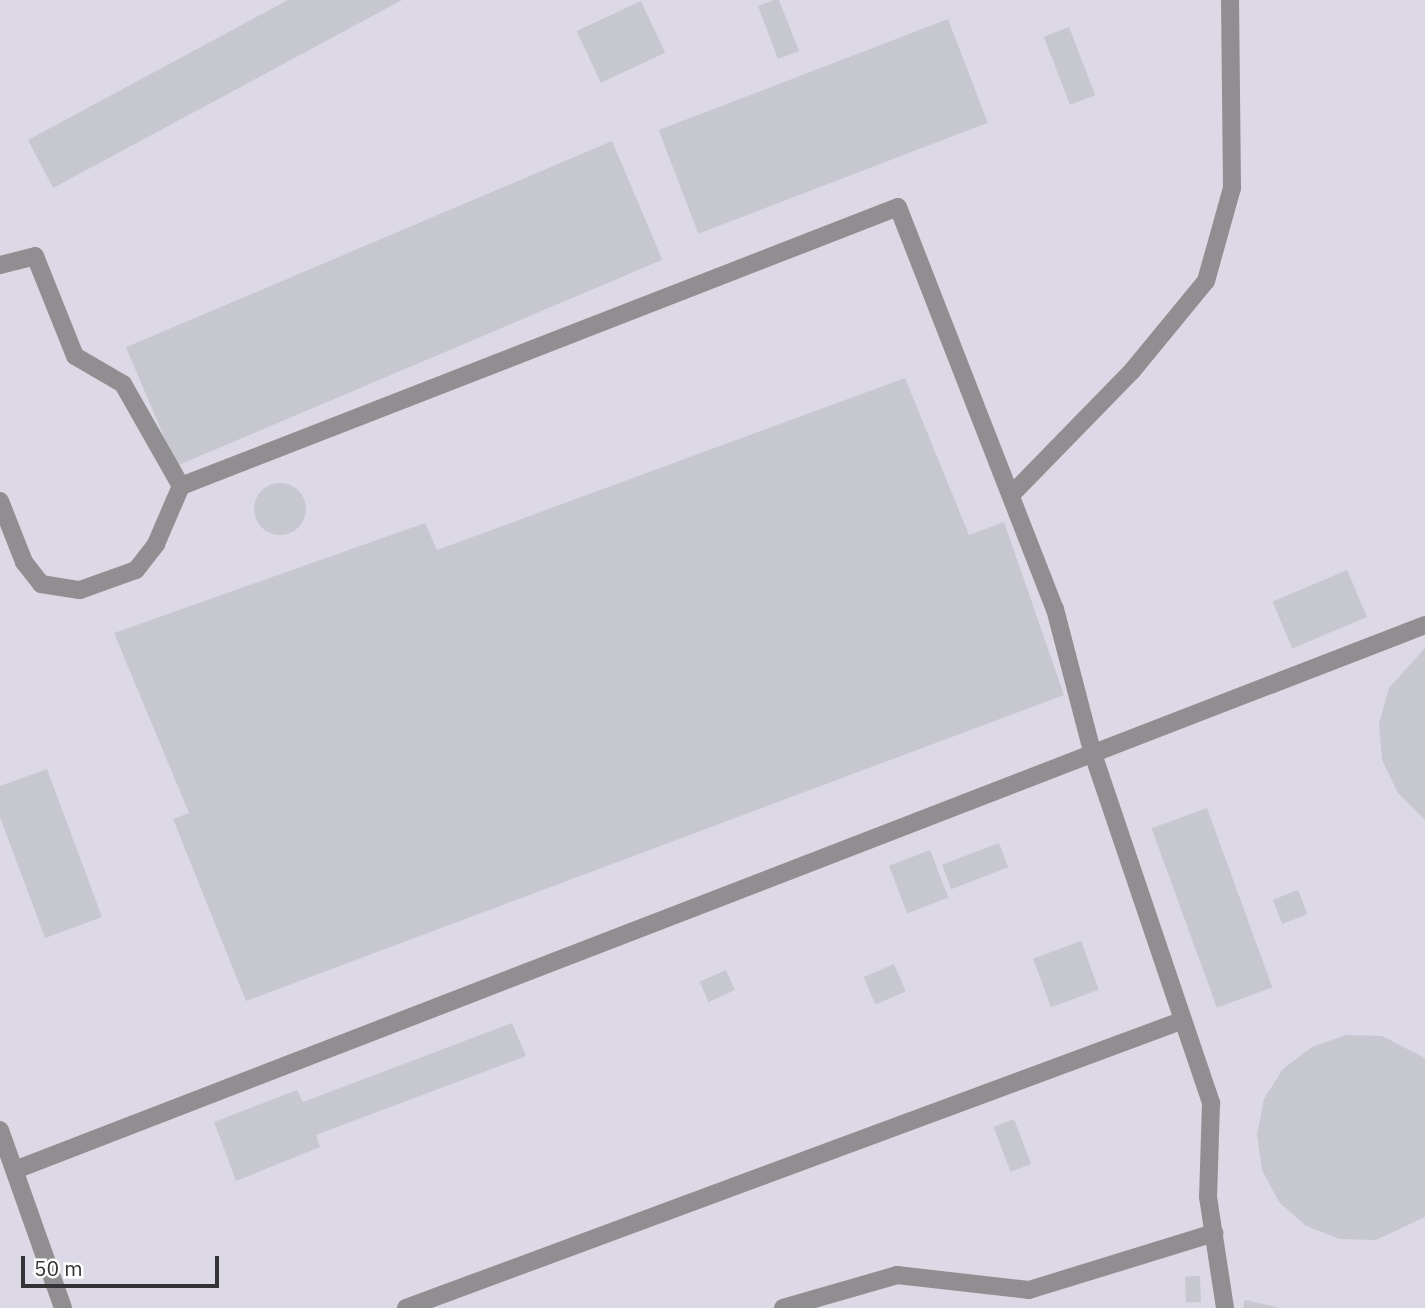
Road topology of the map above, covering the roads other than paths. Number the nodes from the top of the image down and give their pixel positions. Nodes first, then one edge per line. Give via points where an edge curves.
1 (1230, 0) edge
2 (0, 265) edge
3 (181, 486) junction
4 (1013, 493) junction
5 (0, 501) edge
6 (1425, 625) edge
7 (1092, 751) junction
8 (1181, 1021) junction
9 (0, 1130) edge
10 (15, 1170) junction
11 (1214, 1233) junction
12 (63, 1308) edge
13 (406, 1308) edge
14 (783, 1308) edge
15 (1225, 1308) edge

1 - 4 lane via 1232,188 1206,281 1132,371
2 - 3 lane via 35,256 75,356 123,384
3 - 4 lane via 898,207
3 - 5 lane via 156,544 136,570 80,590 41,584 24,562
4 - 7 lane via 1055,609
6 - 7 lane
7 - 8 lane
7 - 10 lane
8 - 11 lane via 1211,1102 1208,1197
8 - 13 lane
9 - 10 lane
10 - 12 lane
11 - 14 lane via 1029,1290 897,1275
11 - 15 lane

